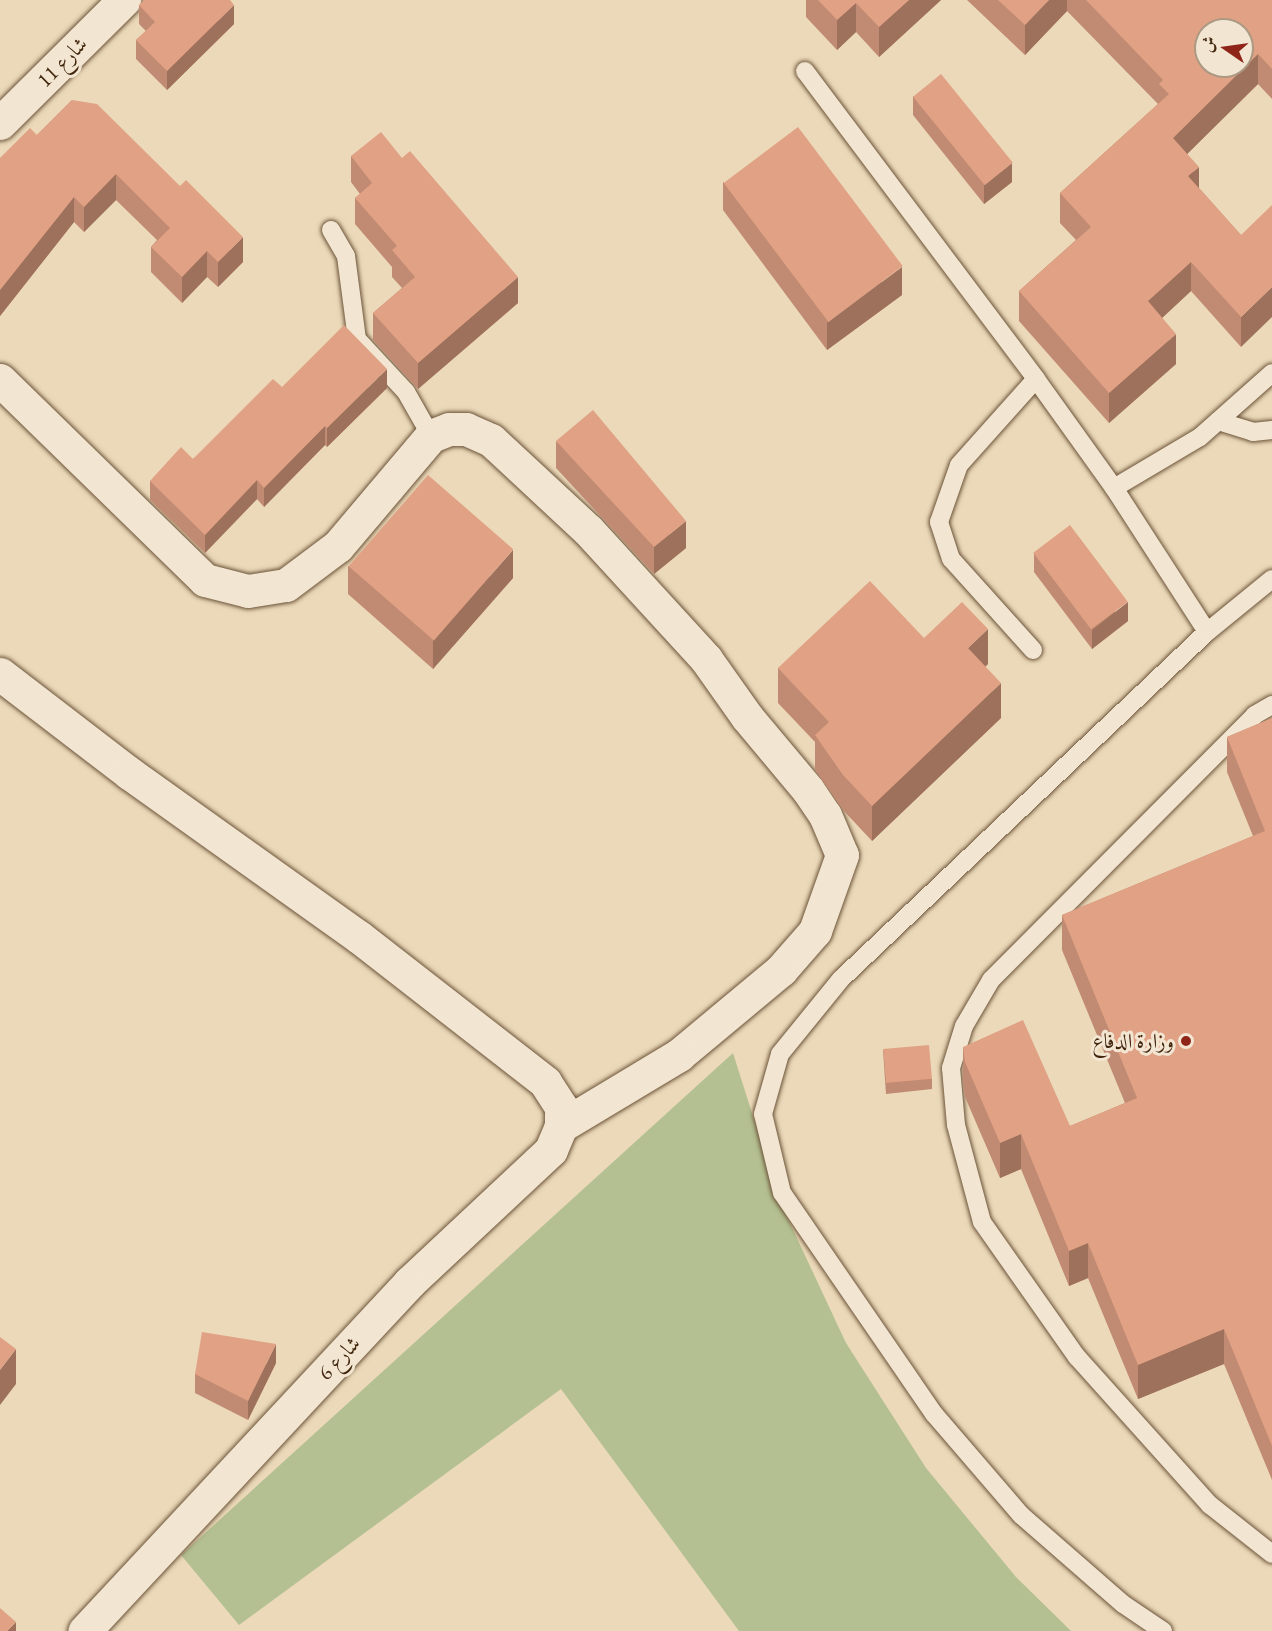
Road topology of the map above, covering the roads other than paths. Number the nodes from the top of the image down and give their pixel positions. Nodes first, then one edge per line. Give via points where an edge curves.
1 (124, 0) edge
2 (805, 71) dead end
3 (0, 123) edge
4 (331, 230) dead end
5 (1272, 373) edge
6 (1036, 379) junction
7 (0, 380) edge
8 (1218, 422) junction
9 (1272, 430) edge
10 (430, 436) junction
11 (1114, 488) junction
12 (1272, 579) edge
13 (1207, 632) junction
14 (1033, 650) dead end
15 (0, 674) edge
16 (1272, 705) edge
17 (561, 1126) junction
18 (1272, 1554) edge
19 (84, 1631) edge
20 (1163, 1631) edge

1 - 3 street, شارع 11
2 - 6 lane
4 - 10 lane via 346,255 357,339 406,392
5 - 8 lane
6 - 11 lane
6 - 14 lane via 959,465 939,522 951,559
7 - 10 street via 205,580 248,591 286,585 338,546
8 - 9 lane via 1253,432
8 - 11 lane via 1200,438
10 - 17 street via 449,429 466,429 491,440 588,530 706,659 747,717 808,790 825,815 842,855 815,931 781,969 679,1055
11 - 13 lane
12 - 13 lane
13 - 20 lane via 841,979 780,1054 763,1114 782,1193 934,1414 1021,1515 1123,1604
15 - 17 street via 129,773 360,937 545,1082 561,1107
16 - 18 lane via 1255,715 991,980 964,1026 951,1068 956,1125 982,1222 1077,1357 1210,1505
17 - 19 street, شارع 6 via 551,1150 409,1283

